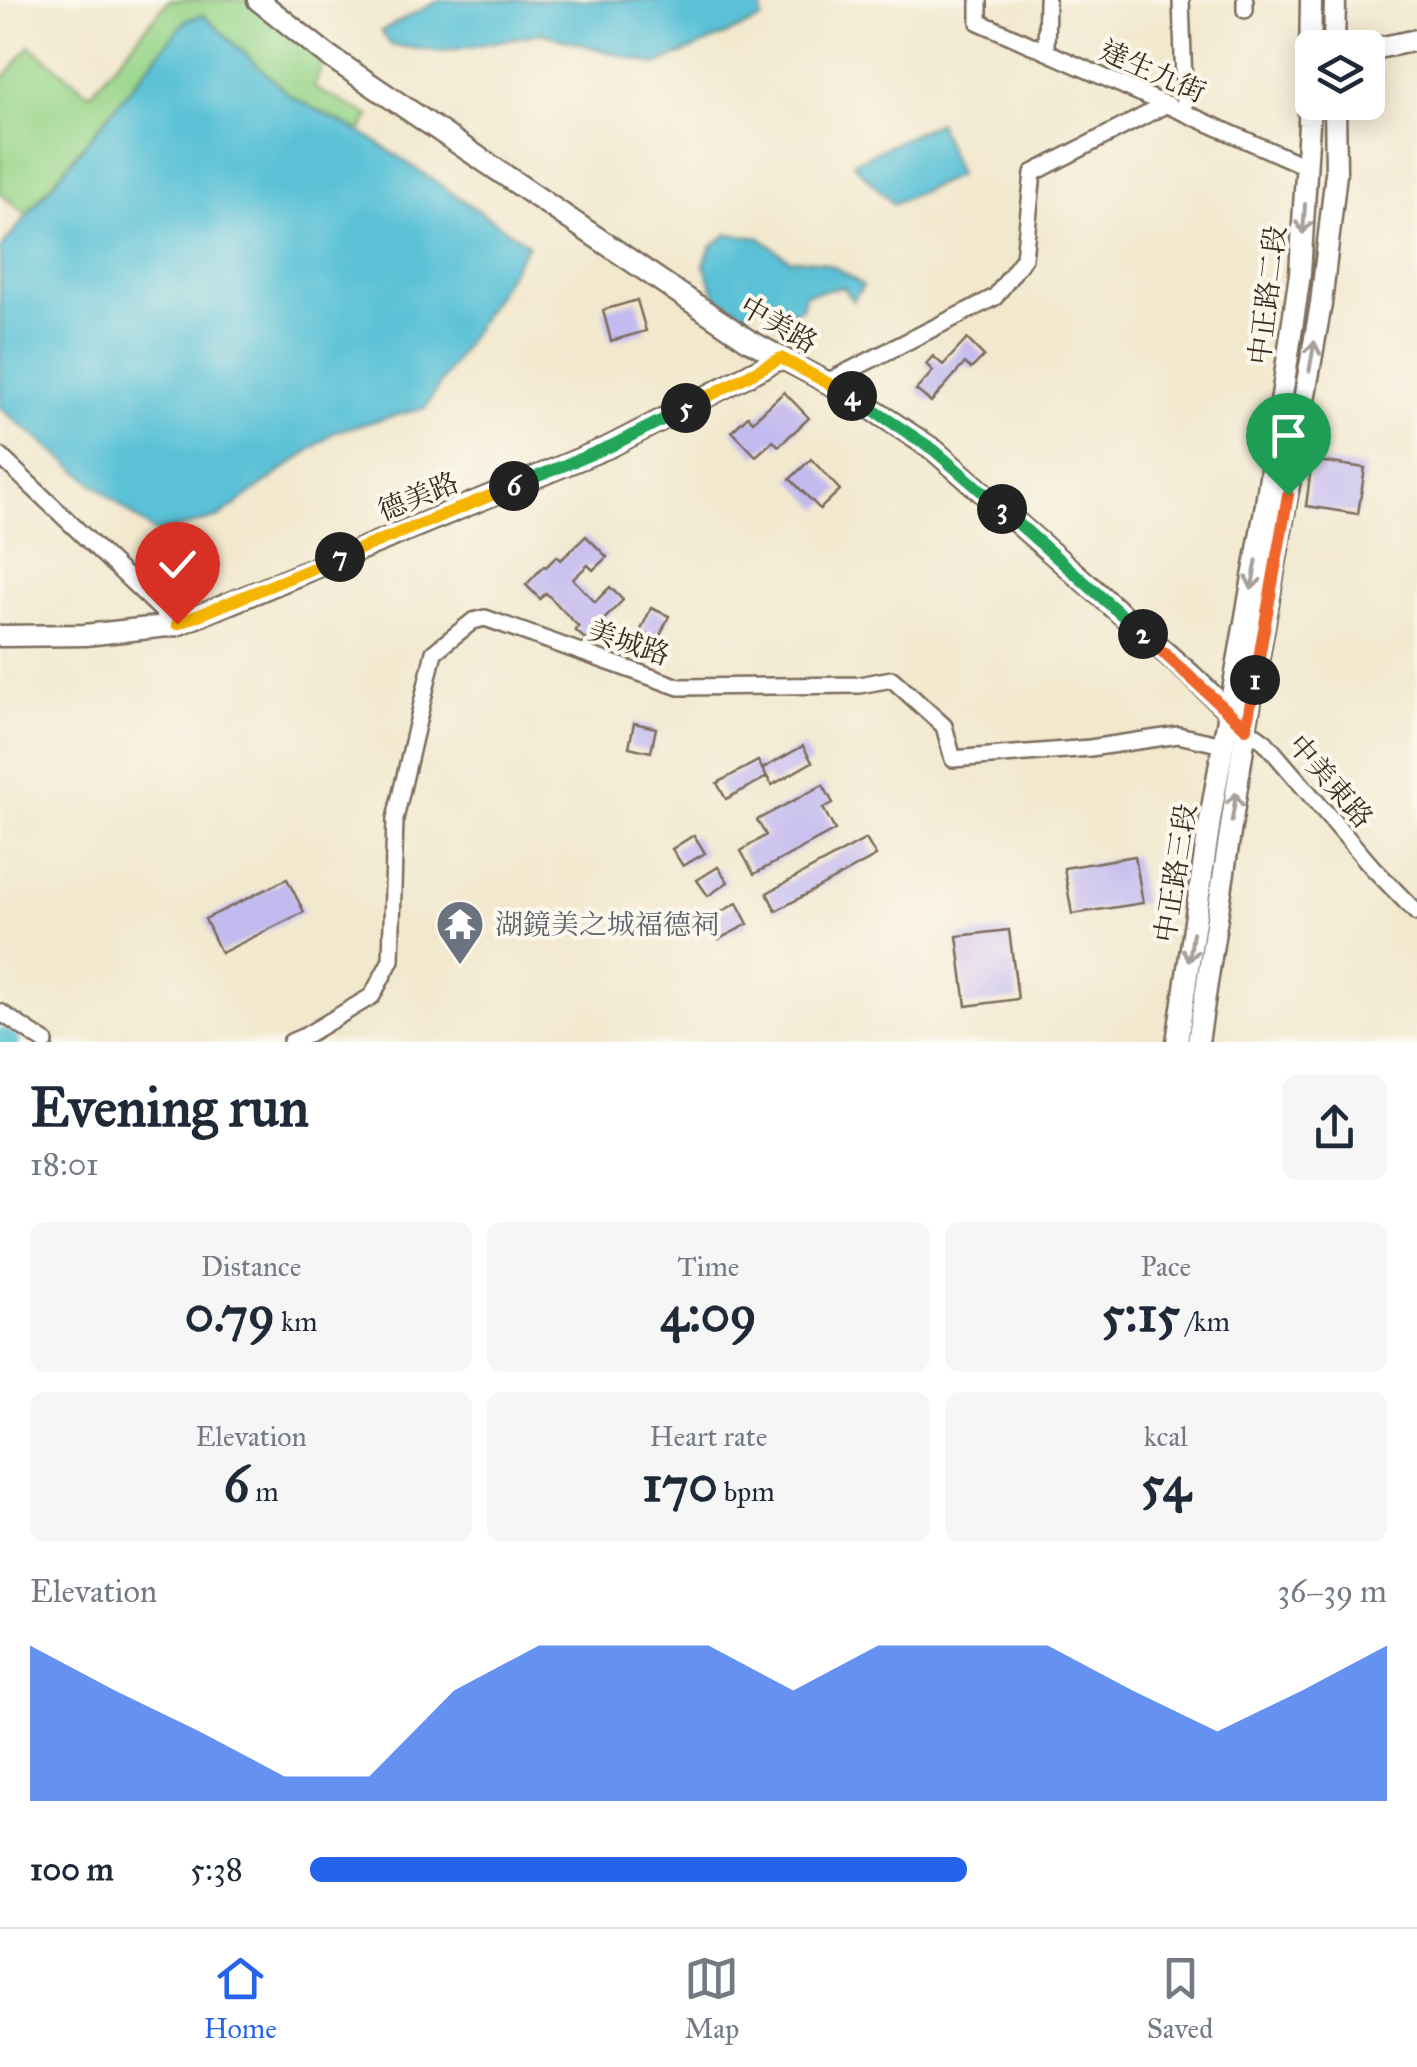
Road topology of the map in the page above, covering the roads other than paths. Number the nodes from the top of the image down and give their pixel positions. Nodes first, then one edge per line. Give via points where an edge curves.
1 (258, 0) edge
2 (979, 0) edge
3 (1047, 0) edge
4 (1181, 0) edge
5 (1312, 0) edge
6 (1335, 0) edge
7 (1311, 30) edge
8 (1334, 30) edge
9 (1417, 40) edge
10 (1385, 47) edge
11 (1046, 51) junction
12 (1166, 104) junction
13 (1184, 112) junction
14 (1309, 120) edge
15 (1335, 120) edge
16 (1307, 167) junction
17 (781, 358) junction
18 (827, 382) junction
19 (0, 456) edge
20 (177, 624) junction
21 (0, 636) edge
22 (1229, 713) junction
23 (1246, 728) junction
24 (1223, 746) junction
25 (1417, 913) edge
26 (0, 1012) edge
27 (45, 1042) edge
28 (291, 1042) edge
29 (1177, 1042) edge
30 (1198, 1042) edge

1 - 17 street, 中美路 via 574,224
2 - 11 street, 達生九街 via 979,22
3 - 11 street
4 - 13 street
5 - 7 street, 中正路二段
6 - 8 street
9 - 10 street
11 - 12 street, 達生九街
12 - 13 street, 達生九街
12 - 18 street via 1033,172 1024,258 996,297
13 - 16 street, 達生九街
14 - 16 street, 中正路二段
23 -> 15 street, 中正路二段 via 1321,304 1336,173
16 -> 22 street, 中正路二段 via 1298,294
17 - 18 street, 中美路
17 - 20 street, 德美路 via 611,446
18 - 22 street, 中美路 via 934,450
19 - 20 street
20 - 21 street, 德美路
22 - 23 street, 中美路
22 - 24 street, 中正路三段
23 - 25 street, 中美東路
30 -> 23 street, 中正路三段
24 - 28 street, 美城路 via 1178,736 953,760 944,726 892,679 679,686 485,618 473,620 434,652 395,819 391,960 372,996
24 -> 29 street, 中正路三段
26 - 27 street

